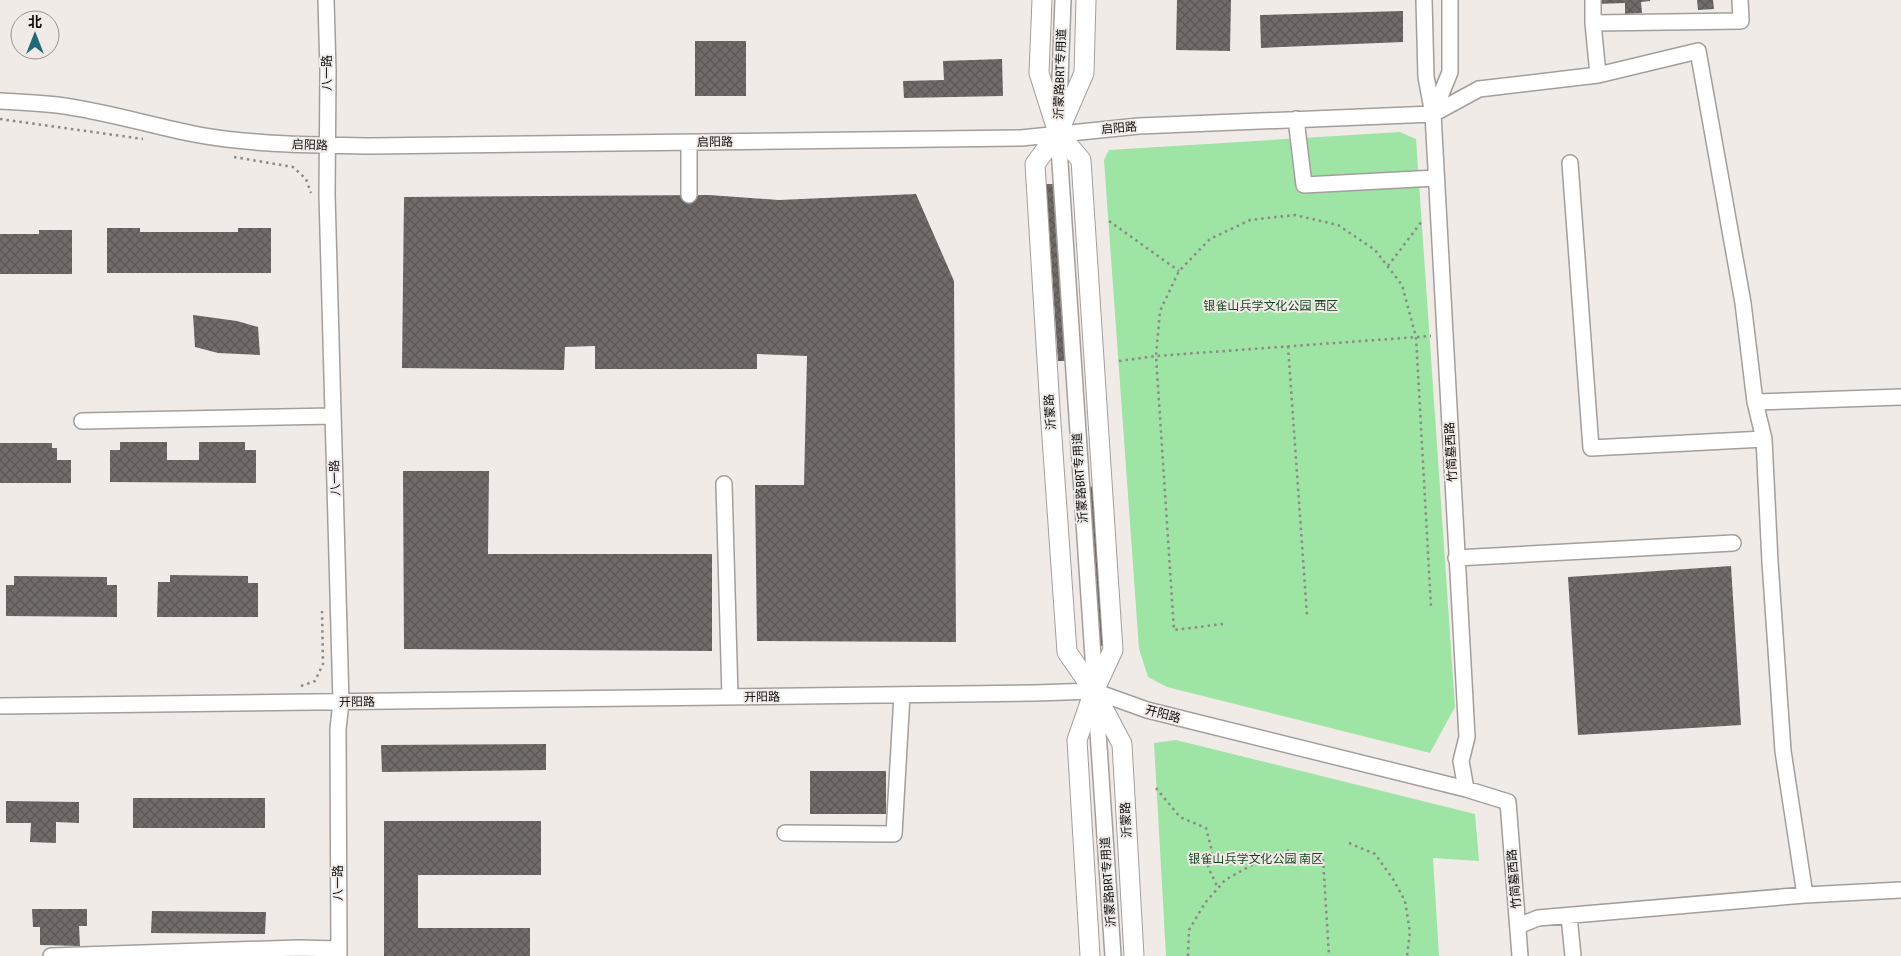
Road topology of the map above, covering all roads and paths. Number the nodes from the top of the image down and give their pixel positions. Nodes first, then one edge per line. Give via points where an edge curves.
1 (326, 0) edge
2 (1042, 0) edge
3 (1063, 0) edge
4 (1086, 0) edge
5 (1424, 0) edge
6 (1450, 0) edge
7 (1592, 0) edge
8 (1740, 0) edge
9 (1593, 23) junction
10 (1598, 75) junction
11 (0, 101) edge
12 (1433, 114) junction
13 (1296, 120) junction
14 (1058, 133) junction
15 (689, 142) junction
16 (327, 145) junction
17 (1570, 163) dead end
18 (1436, 178) junction
19 (689, 195) dead end
20 (1108, 221) dead end
21 (1422, 221) dead end
22 (1388, 266) junction
23 (1179, 271) junction
24 (1445, 335) junction
25 (1416, 337) junction
26 (1288, 346) junction
27 (1156, 356) junction
28 (1118, 361) dead end
29 (1901, 397) edge
30 (1755, 402) junction
31 (333, 416) junction
32 (82, 420) dead end
33 (1764, 438) junction
34 (724, 484) dead end
35 (1733, 542) dead end
36 (1456, 558) junction
37 (1431, 607) dead end
38 (1307, 615) dead end
39 (1223, 624) dead end
40 (1094, 691) junction
41 (902, 695) junction
42 (730, 697) junction
43 (341, 702) junction
44 (0, 706) edge
45 (1156, 788) dead end
46 (1466, 789) junction
47 (1508, 802) joint
48 (785, 833) dead end
49 (1349, 843) dead end
50 (1292, 850) dead end
51 (1323, 859) dead end
52 (1218, 888) junction
53 (1901, 890) edge
54 (1805, 895) junction
55 (1569, 916) junction
56 (1518, 926) junction
57 (338, 952) edge
58 (51, 956) edge
59 (60, 956) edge
60 (1090, 956) edge
61 (1113, 956) edge
62 (1134, 956) edge
63 (1188, 956) edge
64 (1329, 956) edge
65 (1407, 956) edge
66 (1520, 956) edge
67 (1573, 956) edge

1 - 16 street, 八一路
2 - 14 main road via 1039,73
3 - 14 street, 沂蒙路BRT专用道
4 - 14 main road, 沂蒙路 via 1084,72
5 - 12 street, 竹简墓西路 via 1426,77
6 - 12 street via 1450,72
7 - 9 street
8 - 9 street via 1741,21
9 - 10 street
10 - 12 street via 1479,89
10 - 30 street via 1698,51 1743,303
11 - 16 street, 启阳路 via 57,105 199,135 259,143
12 - 13 street, 启阳路
12 - 18 street, 竹简墓西路
13 - 14 street, 启阳路 via 1139,126
13 - 18 street via 1304,185
14 - 15 street, 启阳路 via 1012,138
14 - 40 main road via 1081,160 1097,397 1113,650
14 - 40 main road, 沂蒙路 via 1035,164 1050,409 1068,652
15 - 16 street, 启阳路
15 - 19 street
16 - 31 street, 八一路
17 - 33 street via 1590,448
18 - 24 street, 竹简墓西路
20 - 23 path
21 - 22 path
22 - 23 path via 1376,250 1338,226 1295,215 1250,220 1210,240
22 - 25 path via 1402,285
23 - 27 path via 1160,312
24 - 25 path
24 - 36 street, 竹简墓西路
25 - 26 path
25 - 37 path
26 - 27 path
26 - 38 path
27 - 28 path
27 - 39 path via 1174,630
29 - 30 street
30 - 33 street
31 - 32 street
31 - 43 street, 八一路
33 - 54 street via 1783,751
34 - 42 street
35 - 36 street
36 - 46 street, 竹简墓西路 via 1468,737 1461,761
40 - 41 street, 开阳路
40 - 46 street, 开阳路 via 1147,710
40 - 60 main road via 1078,740
40 - 61 street, 沂蒙路BRT专用道
40 - 62 main road, 沂蒙路 via 1122,744
41 - 42 street, 开阳路
41 - 48 street via 894,834
42 - 43 street, 开阳路
43 - 44 street, 开阳路
43 - 57 street, 八一路 via 338,730
45 - 52 path via 1180,817 1206,828 1212,851 1208,868
46 - 47 street, 开阳路
47 - 56 street, 竹简墓西路
49 - 65 path via 1375,854 1405,901 1410,932
50 - 52 path via 1254,864 1225,880
51 - 64 path
52 - 63 path via 1190,930
53 - 54 street
54 - 55 street
55 - 56 street via 1538,918
55 - 67 street
56 - 66 street, 竹简墓西路
57 - 59 street via 298,948
58 - 59 street

